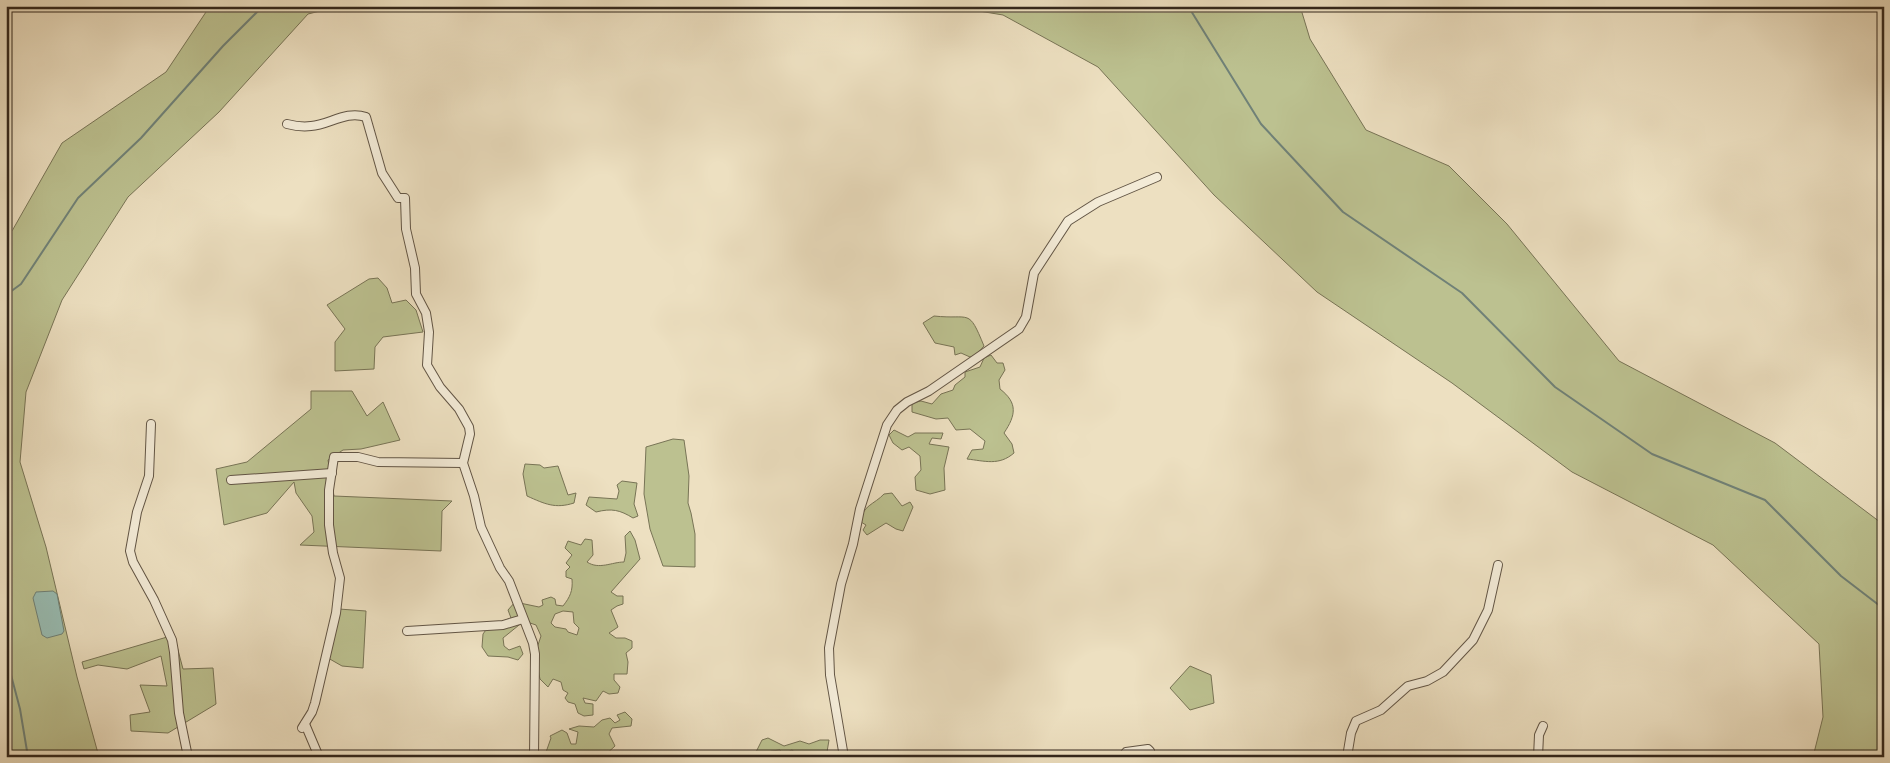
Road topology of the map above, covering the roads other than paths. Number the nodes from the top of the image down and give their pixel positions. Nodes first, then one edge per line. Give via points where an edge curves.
1 (287, 124) dead end
2 (1157, 177) dead end
3 (151, 424) dead end
4 (463, 463) junction
5 (332, 473) junction
6 (231, 480) dead end
7 (1498, 565) dead end
8 (523, 619) junction
9 (407, 631) dead end
10 (1543, 726) dead end
11 (1150, 751) dead end
12 (188, 757) edge
13 (319, 757) edge
14 (534, 757) edge
15 (844, 757) edge
16 (1122, 757) edge
17 (1347, 757) edge
18 (1538, 757) edge

1 - 4 street via 313,126 355,115 368,120 382,173 398,198 405,198 406,229 415,268 416,294 426,313 429,332 427,365 469,427
2 - 15 street via 1098,202 1068,221 1034,273 1026,317 1019,329 929,391 907,402 897,410 888,425 860,509 841,584 830,648 830,675
3 - 12 street via 148,476 130,551 172,640 179,713
4 - 5 street via 378,462 358,457 334,457
4 - 8 street via 481,527 509,581
5 - 6 street
5 - 13 street via 329,525 340,578 338,598 323,672 313,708 304,726
7 - 17 street via 1488,610 1473,640 1443,672 1408,686 1381,710 1356,721
8 - 9 street via 503,626
8 - 14 street via 534,648
10 - 18 street via 1539,735
11 - 16 street via 1126,752

